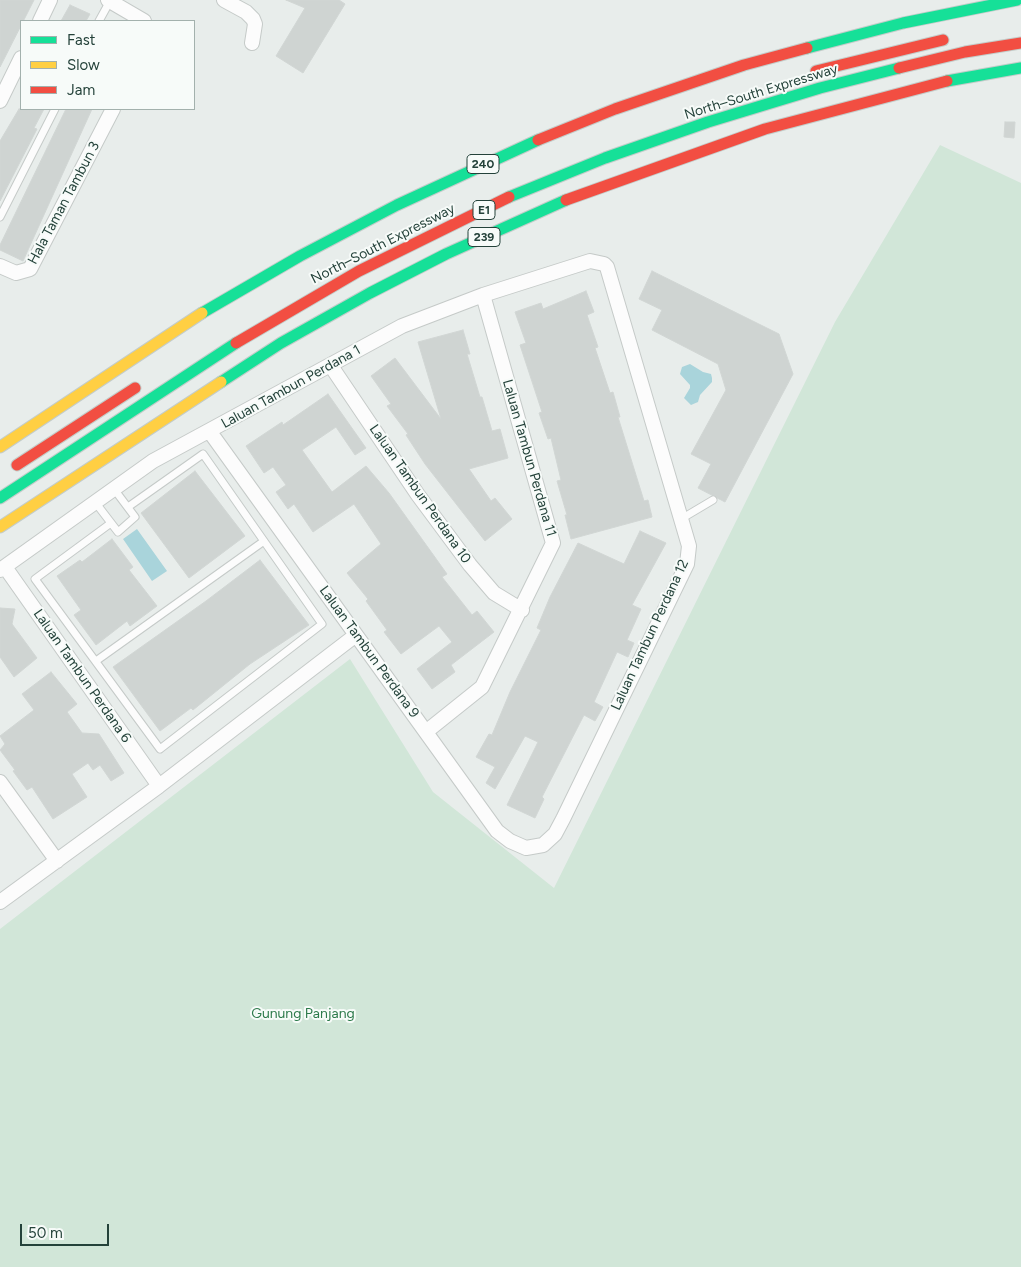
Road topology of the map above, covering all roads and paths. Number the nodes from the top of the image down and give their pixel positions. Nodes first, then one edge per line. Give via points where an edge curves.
1 (50, 0) edge
2 (109, 0) edge
3 (224, 0) edge
4 (1017, 0) edge
5 (40, 20) edge
6 (99, 20) edge
7 (142, 20) edge
8 (959, 37) dead end
9 (252, 43) dead end
10 (1021, 43) edge
11 (20, 60) edge
12 (1021, 68) edge
13 (806, 74) dead end
14 (0, 101) edge
15 (54, 110) edge
16 (111, 110) edge
17 (0, 216) edge
18 (0, 266) edge
19 (607, 267) joint
20 (483, 295) junction
21 (331, 366) junction
22 (149, 378) dead end
23 (210, 432) junction
24 (0, 447) edge
25 (8, 472) dead end
26 (114, 489) junction
27 (0, 498) edge
28 (713, 500) dead end
29 (95, 502) junction
30 (128, 507) junction
31 (681, 519) junction
32 (111, 523) junction
33 (0, 527) edge
34 (264, 540) junction
35 (2, 568) edge
36 (522, 610) junction
37 (356, 634) junction
38 (96, 662) junction
39 (427, 731) junction
40 (0, 782) edge
41 (159, 786) junction
42 (543, 845) joint
43 (57, 861) junction
44 (0, 902) edge

1 - 5 street
2 - 6 lane
2 - 7 street
3 - 9 street via 253,19
4 - 24 main road, 240 via 903,23 744,65 615,109 514,150 397,205 300,256 198,316
8 - 13 main road, North–South Expressway
10 - 27 main road, North–South Expressway / E1 via 965,52 811,91 690,128 510,197 359,271 261,327
11 - 14 street
12 - 33 main road, 239 via 965,77 764,129 559,204 438,258 280,343
15 - 17 lane
16 - 18 street, Hala Taman Tambun 3 via 33,265 26,272 16,273
19 - 20 street, Laluan Tambun Perdana 1 via 590,261
19 - 31 street, Laluan Tambun Perdana 12
20 - 21 street, Laluan Tambun Perdana 1 via 402,326
20 - 36 street, Laluan Tambun Perdana 11 via 553,542
21 - 23 street, Laluan Tambun Perdana 1
21 - 36 street, Laluan Tambun Perdana 10 via 418,495 470,565 494,593
22 - 25 main road
23 - 26 street, Laluan Tambun Perdana 1 via 153,461
23 - 37 street, Laluan Tambun Perdana 9
26 - 29 street, Laluan Tambun Perdana 1
26 - 30 lane
28 - 31 lane
29 - 32 lane
29 - 35 street, Laluan Tambun Perdana 1
30 - 32 lane via 135,517 118,532
30 - 34 lane via 203,454
31 - 42 street, Laluan Tambun Perdana 12 via 689,546 687,564 563,819 555,834
32 - 38 lane via 35,579
34 - 38 lane
34 - 38 lane via 322,624 160,749
35 - 41 street, Laluan Tambun Perdana 6
36 - 39 street, Laluan Tambun Perdana 11 via 482,687
37 - 39 street, Laluan Tambun Perdana 9
37 - 41 street
39 - 42 street, Laluan Tambun Perdana 9 via 497,831 526,848
40 - 43 street
41 - 43 street
43 - 44 street

